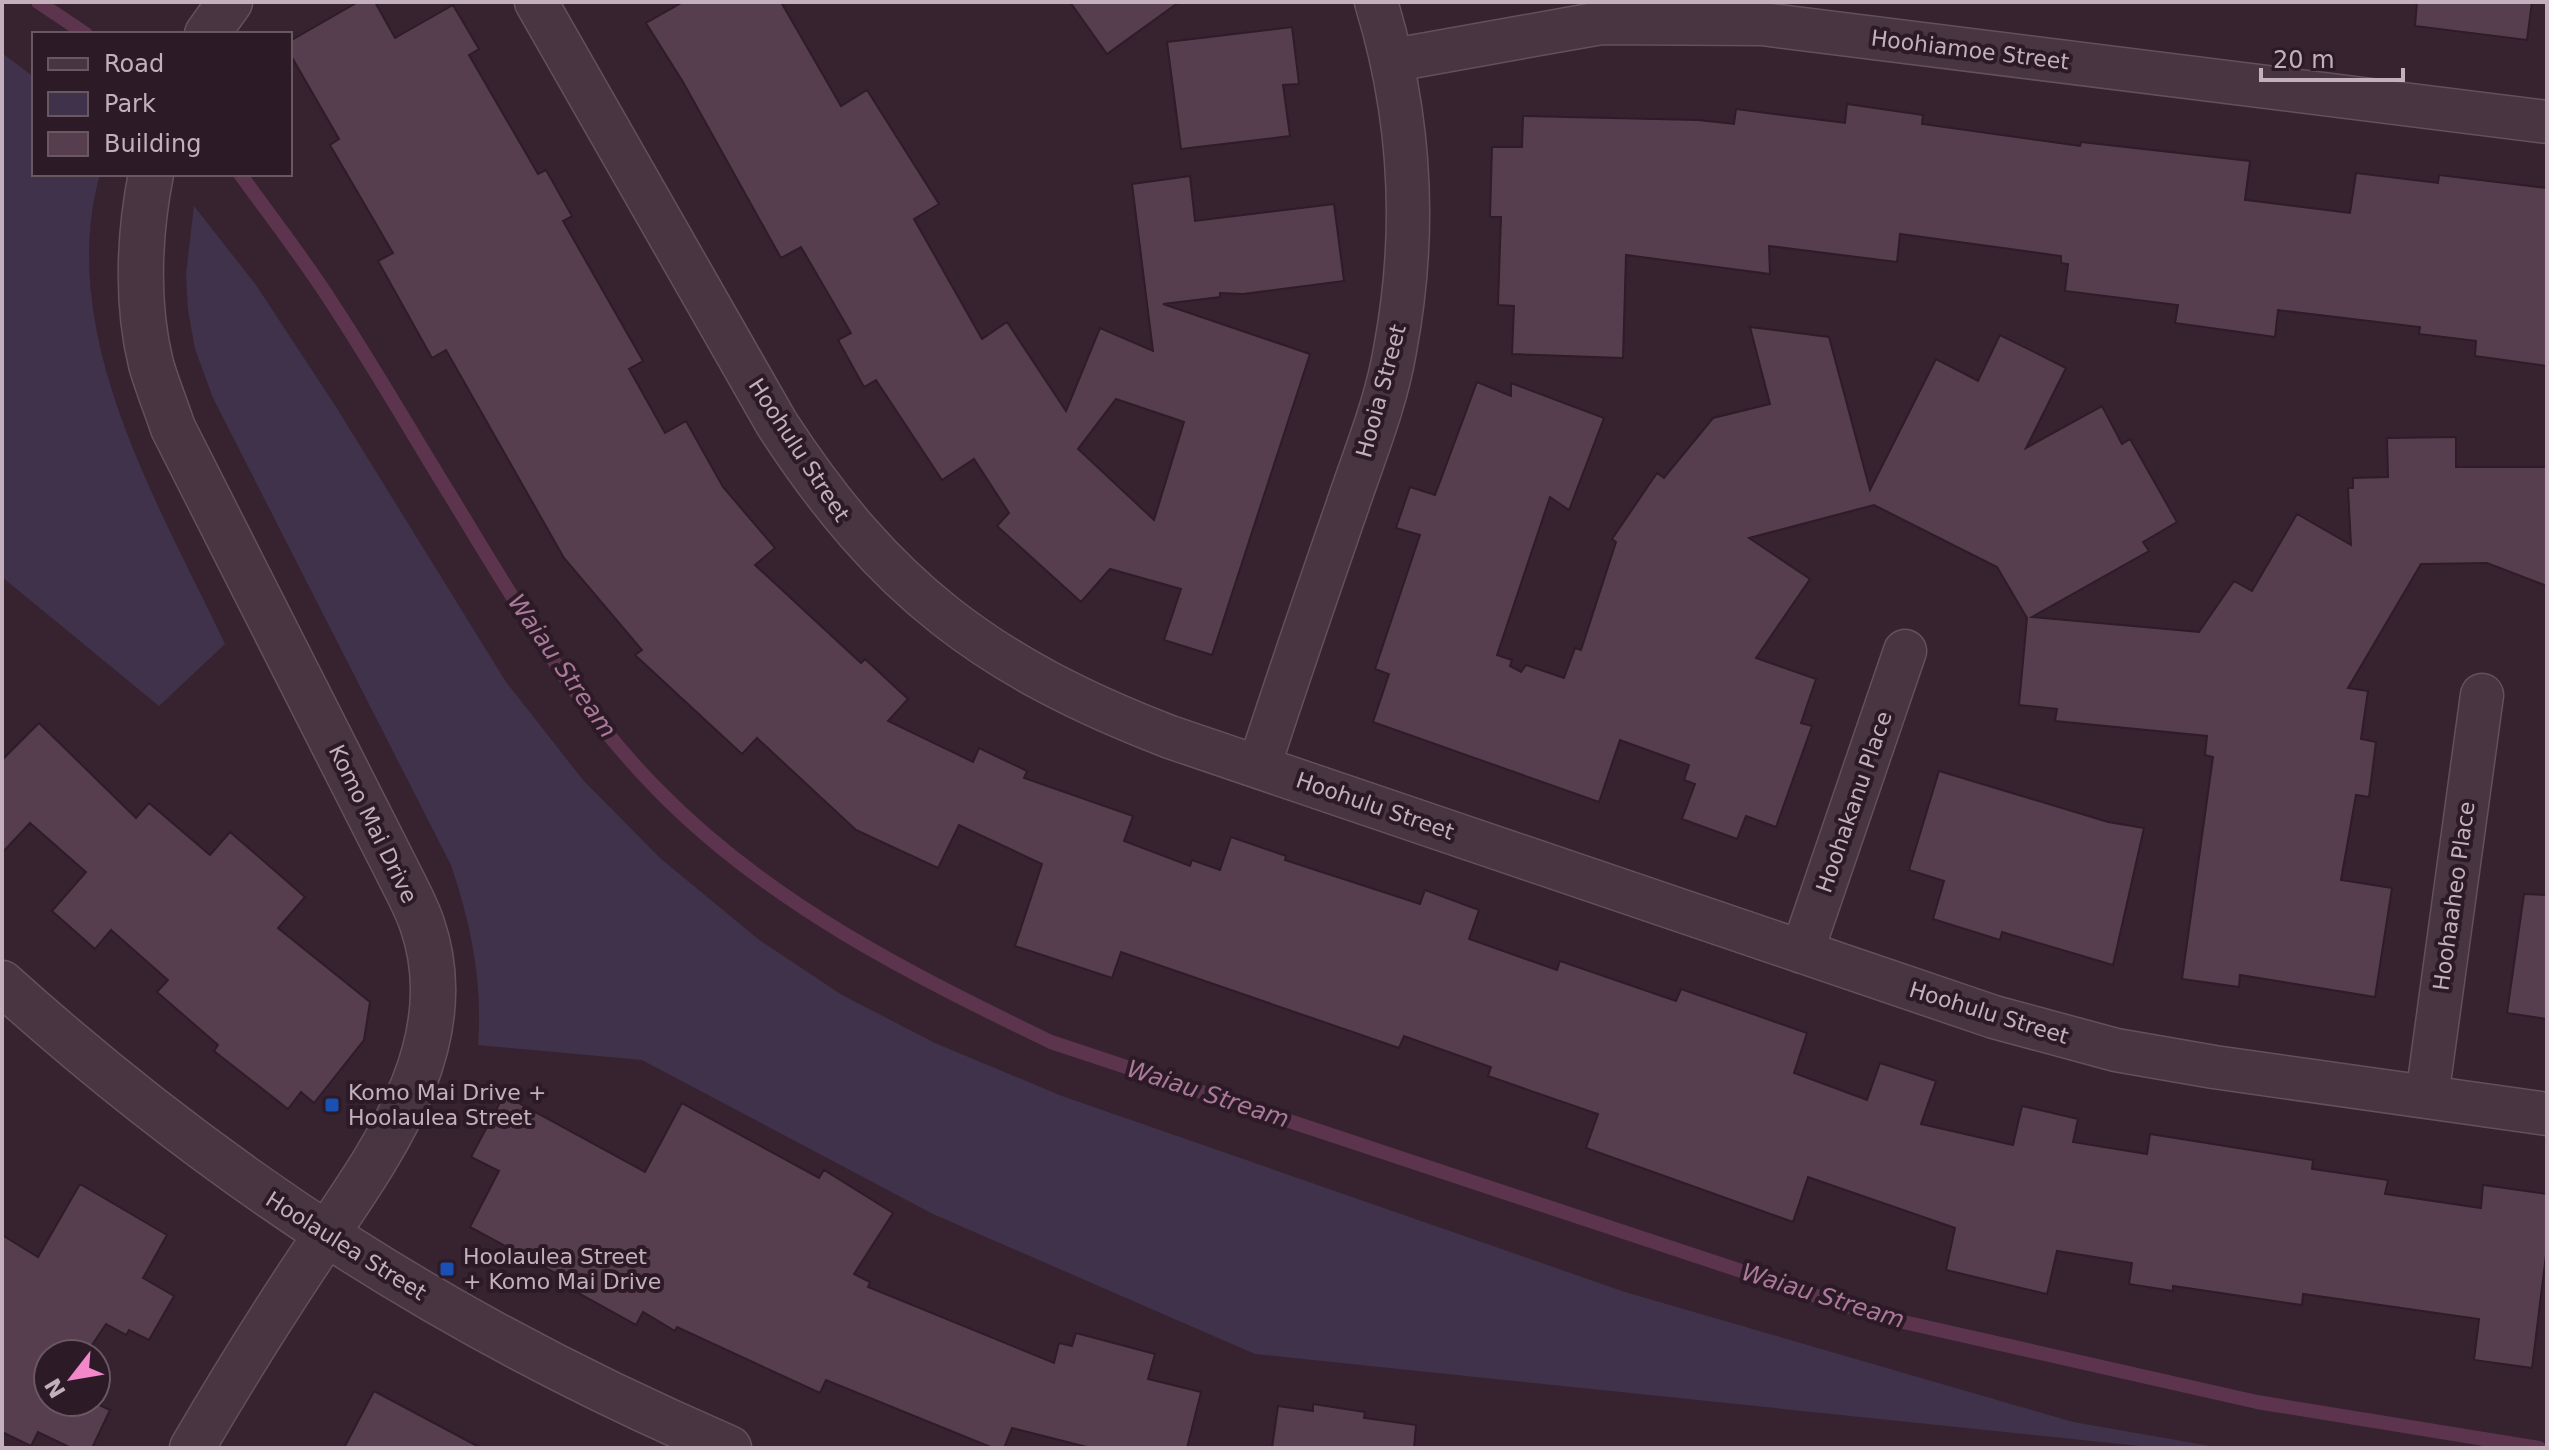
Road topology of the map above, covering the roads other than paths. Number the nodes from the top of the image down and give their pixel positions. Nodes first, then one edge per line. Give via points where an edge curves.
1 (230, 2) edge
2 (536, 2) edge
3 (1376, 2) edge
4 (208, 32) edge
5 (1394, 60) junction
6 (2547, 122) edge
7 (150, 179) edge
8 (1905, 651) dead end
9 (2482, 695) dead end
10 (1259, 767) junction
11 (1802, 952) junction
12 (2, 983) edge
13 (2427, 1097) junction
14 (2547, 1114) edge
15 (326, 1235) junction
16 (192, 1448) edge
17 (729, 1448) edge

1 - 4 street
2 - 10 street, Hoohulu Street via 777,424 854,532 938,611 1047,685 1113,715
3 - 5 street, Hooia Street
5 - 6 street, Hoohiamoe Street via 1601,23 1710,21
5 - 10 street, Hooia Street via 1409,216 1395,353
7 - 15 street, Komo Mai Drive via 142,235 143,297 151,362 173,428 423,926 432,980 420,1071 400,1118
8 - 11 street, Hoohakanu Place
9 - 13 street, Hoohaaheo Place
10 - 11 street, Hoohulu Street
11 - 13 street, Hoohulu Street via 1994,1017 2116,1050
12 - 15 street, Hoolaulea Street via 156,1115
13 - 14 street, Hoohulu Street
15 - 16 street, Komo Mai Drive via 248,1351
15 - 17 street, Hoolaulea Street via 509,1345

